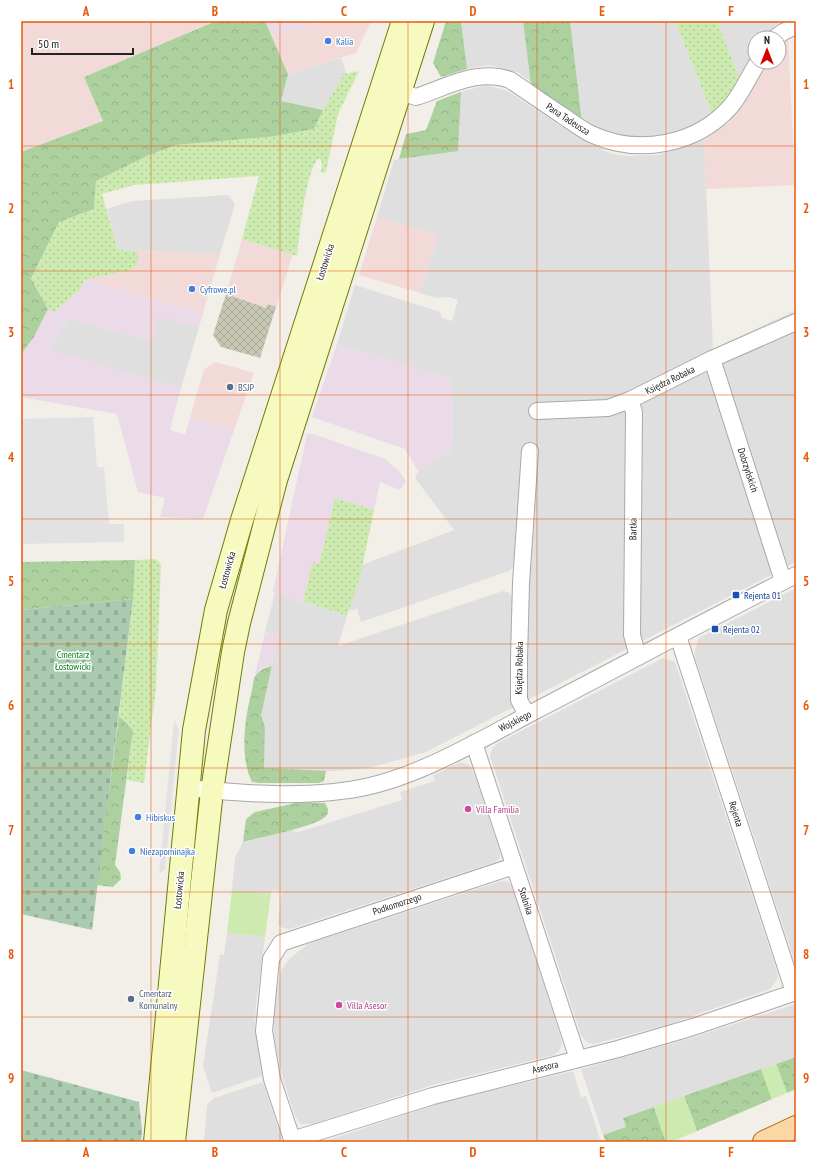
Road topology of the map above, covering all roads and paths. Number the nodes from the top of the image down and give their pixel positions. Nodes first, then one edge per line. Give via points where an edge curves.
1 (403, 21) edge
2 (423, 21) edge
3 (753, 70) edge
4 (386, 73) junction
5 (401, 90) junction
6 (796, 322) edge
7 (712, 360) junction
8 (630, 400) junction
9 (537, 411) dead end
10 (530, 451) dead end
11 (789, 578) edge
12 (678, 636) junction
13 (638, 657) junction
14 (527, 715) junction
15 (474, 743) junction
16 (189, 788) junction
17 (212, 791) junction
18 (514, 866) junction
19 (280, 943) joint
20 (795, 992) edge
21 (578, 1059) junction
22 (796, 1127) edge
23 (293, 1141) edge
24 (155, 1142) edge
25 (174, 1142) edge
26 (764, 1142) edge

1 - 4 main road, Łostowicka
2 - 5 main road, Łostowicka
3 - 5 street, Pana Tadeusza via 734,101 712,123 688,137 648,145 622,144 590,134 510,80 500,76 473,77 416,97
4 - 5 street
4 - 16 main road, Łostowicka via 242,520 216,610 194,730
5 - 17 main road, Łostowicka via 276,480 233,652
6 - 7 street, Księdza Robaka
7 - 8 street, Księdza Robaka
7 - 11 street, Dobrzyńskich
8 - 9 street, Księdza Robaka via 608,408
8 - 13 street, Bartka via 634,412 632,635
10 - 14 street, Księdza Robaka via 519,658 519,700
11 - 12 street, Wojskiego
12 - 13 street, Wojskiego
12 - 20 street, Rejenta
13 - 14 street, Wojskiego
14 - 15 street, Wojskiego
15 - 17 street, Wojskiego via 390,781 349,790 296,794
15 - 18 street, Stolnika
16 - 17 street, Wojskiego
16 - 24 main road, Łostowicka
17 - 25 main road, Łostowicka
18 - 19 street, Podkomorzego
18 - 21 street, Stolnika
19 - 23 street, Asesora via 271,959 264,1031 272,1079
20 - 21 street, Asesora via 693,1027
21 - 23 street, Asesora via 433,1096
22 - 26 main road

